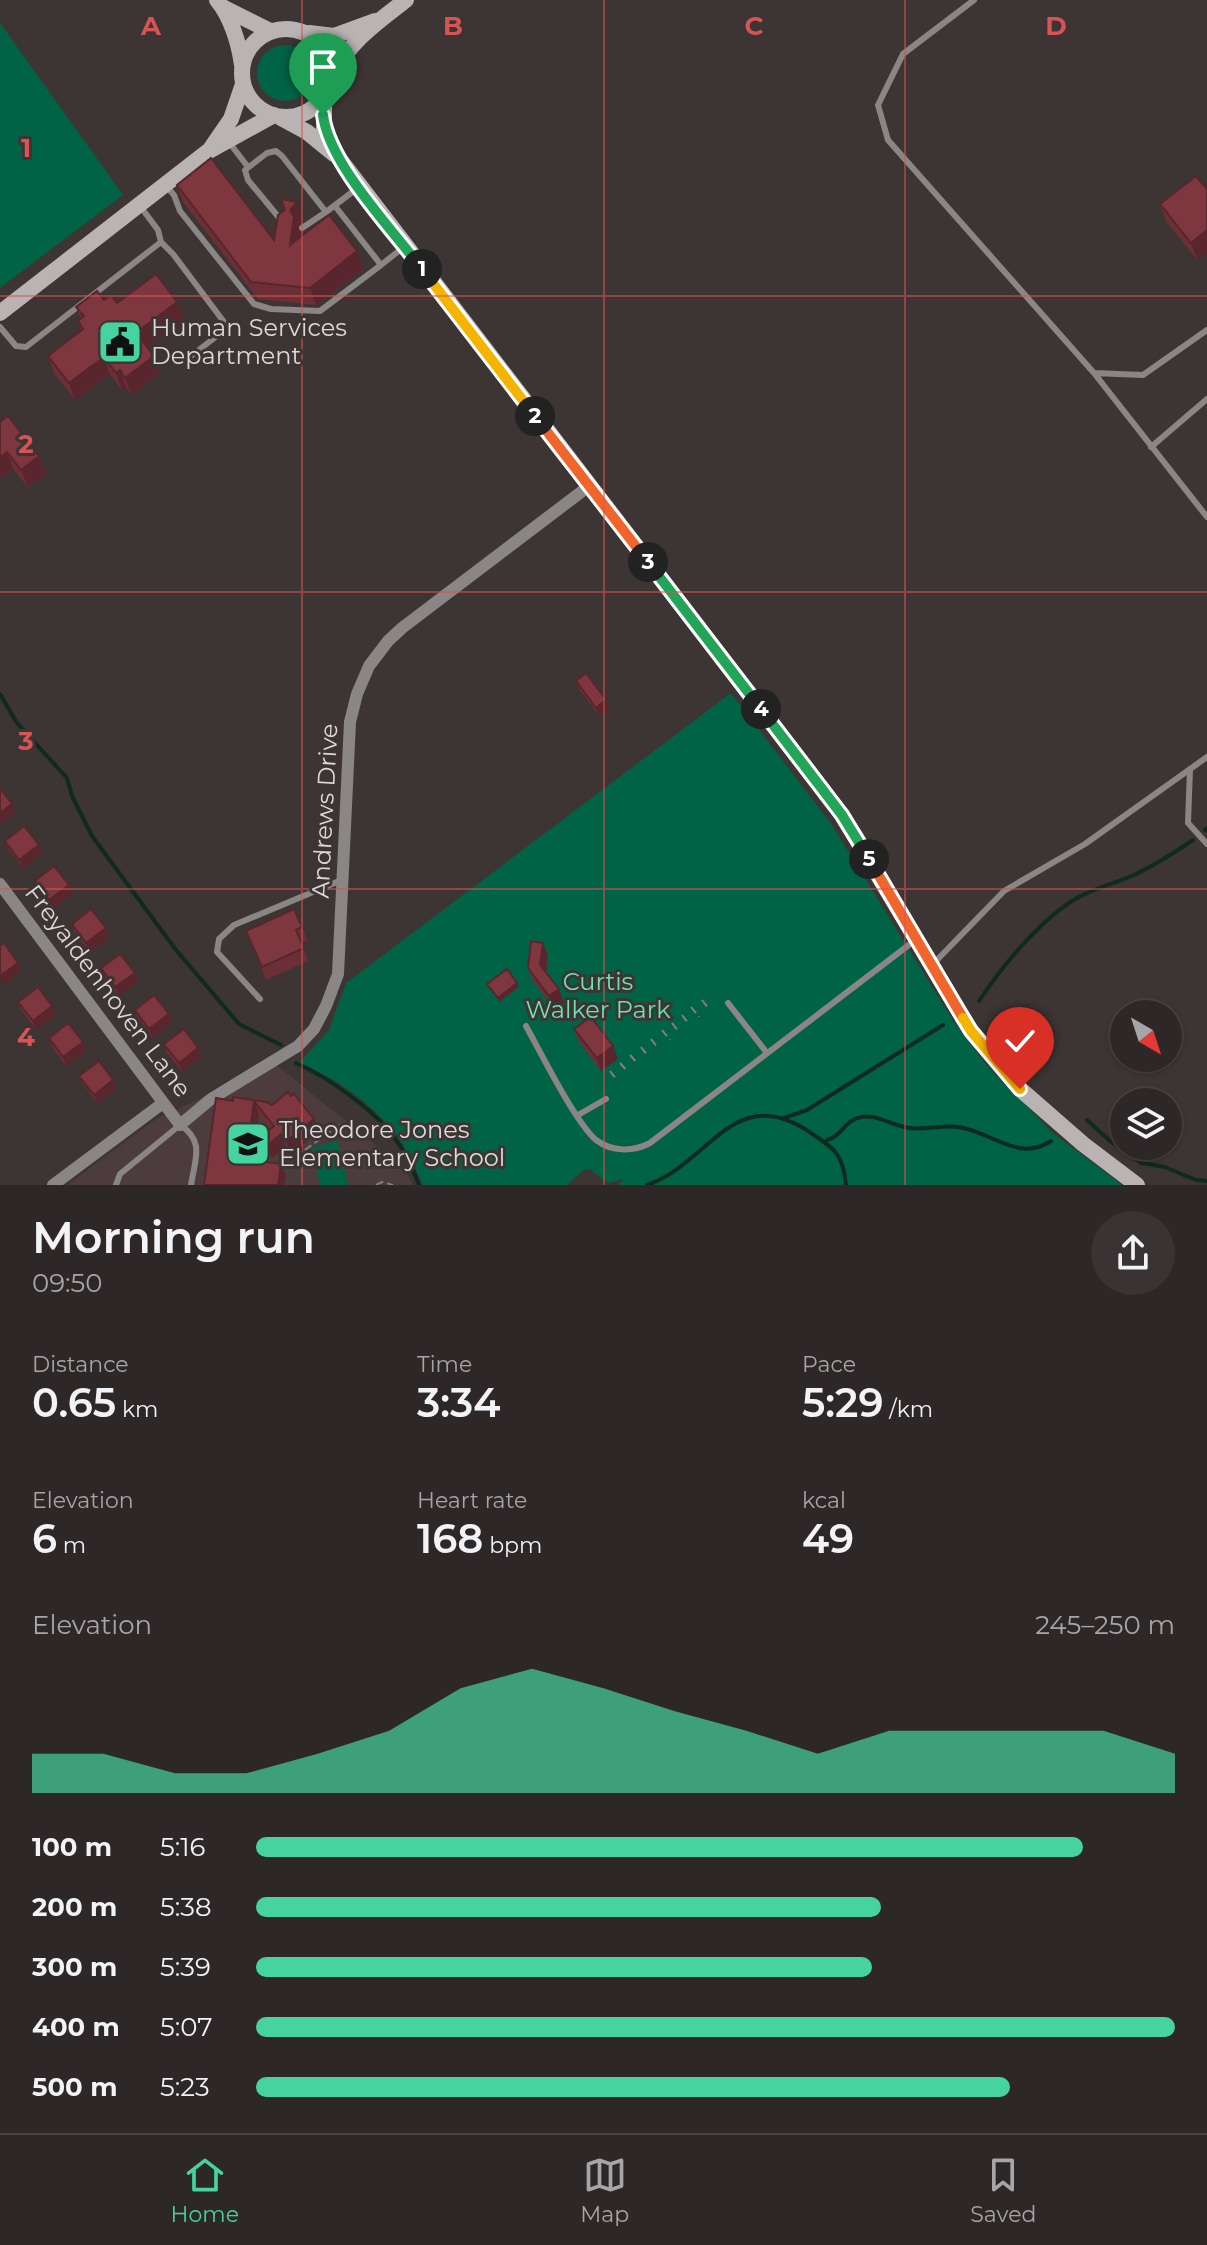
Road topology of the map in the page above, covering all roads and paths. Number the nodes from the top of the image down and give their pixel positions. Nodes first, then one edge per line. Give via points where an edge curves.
1 (406, 0) edge
2 (974, 0) edge
3 (220, 4) edge
4 (380, 20) junction
5 (270, 31) junction
6 (300, 31) junction
7 (242, 67) junction
8 (243, 84) junction
9 (326, 90) junction
10 (276, 116) junction
11 (228, 141) junction
12 (207, 152) junction
13 (338, 157) junction
14 (248, 167) junction
15 (166, 186) junction
16 (359, 187) junction
17 (140, 206) junction
18 (335, 206) junction
19 (326, 212) junction
20 (285, 226) edge
21 (302, 228) dead end
22 (161, 242) junction
23 (405, 246) junction
24 (381, 265) junction
25 (0, 313) edge
26 (0, 327) edge
27 (1207, 330) edge
28 (191, 356) dead end
29 (1094, 373) junction
30 (1207, 399) edge
31 (1151, 447) junction
32 (589, 486) junction
33 (1207, 517) edge
34 (1207, 757) edge
35 (1190, 769) junction
36 (1207, 844) edge
37 (344, 879) junction
38 (0, 884) edge
39 (917, 939) junction
40 (932, 965) junction
41 (260, 999) dead end
42 (702, 1000) dead end
43 (728, 1003) dead end
44 (691, 1007) dead end
45 (709, 1009) dead end
46 (682, 1015) dead end
47 (699, 1017) dead end
48 (672, 1023) dead end
49 (689, 1024) dead end
50 (526, 1026) dead end
51 (662, 1030) dead end
52 (679, 1032) dead end
53 (651, 1039) dead end
54 (670, 1040) dead end
55 (641, 1047) dead end
56 (658, 1048) dead end
57 (767, 1053) junction
58 (630, 1055) dead end
59 (648, 1056) dead end
60 (620, 1063) dead end
61 (638, 1064) dead end
62 (610, 1071) dead end
63 (628, 1072) dead end
64 (617, 1080) dead end
65 (606, 1099) dead end
66 (163, 1103) junction
67 (578, 1115) junction
68 (341, 1124) dead end
69 (180, 1125) junction
70 (295, 1157) dead end
71 (53, 1185) edge
72 (116, 1185) edge
73 (191, 1185) edge
74 (376, 1185) edge
75 (393, 1185) edge
76 (1137, 1185) edge

1 - 4 street
2 - 29 lane via 903,54 878,105 888,140
3 - 5 street
3 - 7 street via 238,42
4 - 6 street via 334,36
4 - 9 street via 347,52
5 - 6 street
5 - 7 street via 251,45
6 - 9 street via 322,46 328,58
7 - 8 street
8 - 10 street via 256,106
8 - 12 street via 231,119
9 - 10 street via 305,113
9 - 13 street via 324,128
10 - 11 street
10 - 13 street
11 - 12 street
11 - 14 lane
12 - 15 street
13 - 16 street
14 - 19 lane via 276,151
14 - 20 lane via 248,180
15 - 17 street
15 - 24 lane via 254,304 320,311
16 - 18 lane
16 - 23 street
17 - 22 lane
17 - 25 street
18 - 19 lane
18 - 24 lane
19 - 21 lane
22 - 26 lane via 26,347 16,346
22 - 28 lane via 224,322 222,332
23 - 24 lane
23 - 32 street
27 - 29 lane via 1143,375
29 - 31 lane
30 - 31 lane
31 - 33 lane
32 - 37 street, Andrews Drive via 402,628 369,666 350,722
32 - 39 street via 842,815
34 - 35 lane
35 - 36 lane via 1188,823
35 - 40 lane via 1085,844 1004,891
37 - 41 lane via 234,925 219,939 217,952
37 - 69 street, Andrews Drive via 338,974 314,1029 280,1059 211,1099
38 - 66 street, Freyaldenhoven Lane
39 - 40 street
39 - 57 lane
40 - 76 street via 971,1031 1020,1089
42 - 45 path
43 - 57 lane
44 - 47 path
46 - 49 path
48 - 52 path
50 - 67 lane
51 - 54 path
53 - 56 path
55 - 59 path
57 - 67 lane via 642,1147 606,1146
58 - 61 path
60 - 63 path
62 - 64 path
65 - 67 lane
66 - 69 street, Freyaldenhoven Lane
66 - 71 street
68 - 70 path
69 - 72 lane via 120,1174
69 - 73 lane via 197,1142
74 - 75 path

